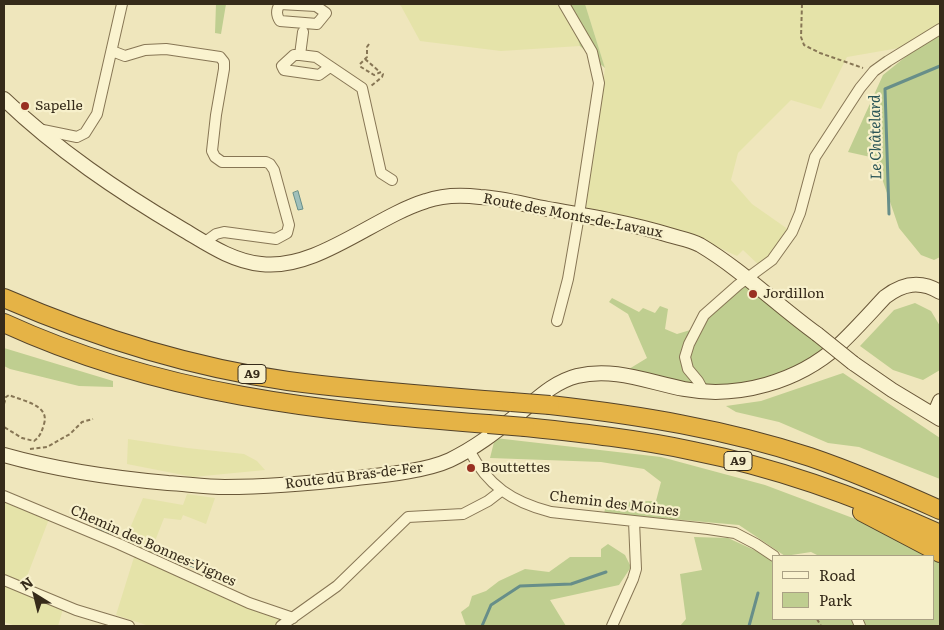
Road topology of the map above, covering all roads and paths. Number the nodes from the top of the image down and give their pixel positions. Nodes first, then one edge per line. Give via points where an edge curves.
1 (122, 4) edge
2 (564, 4) edge
3 (802, 4) edge
4 (297, 23) junction
5 (317, 24) junction
6 (940, 29) edge
7 (303, 32) junction
8 (369, 44) dead end
9 (112, 51) junction
10 (300, 56) junction
11 (365, 59) junction
12 (330, 67) junction
13 (874, 71) junction
14 (380, 72) junction
15 (364, 93) junction
16 (4, 99) edge
17 (37, 129) junction
18 (392, 180) dead end
19 (579, 215) junction
20 (205, 242) junction
21 (746, 279) junction
22 (940, 292) edge
23 (4, 298) edge
24 (558, 321) dead end
25 (4, 324) edge
26 (704, 392) junction
27 (940, 401) edge
28 (4, 404) edge
29 (939, 417) edge
30 (93, 419) dead end
31 (4, 428) edge
32 (30, 449) dead end
33 (469, 450) junction
34 (4, 455) edge
35 (811, 457) junction
36 (788, 475) junction
37 (500, 491) junction
38 (4, 496) edge
39 (940, 497) edge
40 (940, 510) edge
41 (634, 521) junction
42 (940, 534) edge
43 (940, 553) edge
44 (772, 555) edge
45 (4, 580) edge
46 (293, 618) junction
47 (129, 626) edge
48 (282, 626) edge
49 (612, 626) edge

1 - 9 street
2 - 19 street via 592,52 599,83
3 - 13 path via 800,26 804,45
4 - 5 street
4 - 5 street via 280,21 277,9 280,4 316,6 326,13
4 - 7 street via 296,31
5 - 7 street via 312,32
6 - 13 street
7 - 10 street
8 - 11 path
9 - 17 street via 97,114 85,133 77,137
9 - 20 street via 125,56 145,50 166,49 220,57 224,62 212,151 222,162 270,164 289,225 288,233 276,239 224,232
10 - 12 street via 316,57
10 - 12 street via 294,55 282,68 319,75
11 - 14 path
11 - 14 path via 361,67 374,74
12 - 15 street via 362,88
13 - 21 street via 815,157 792,232 772,260
14 - 15 path via 382,77
15 - 18 street via 382,173
16 - 17 street, Route des Monts-de-Lavaux
17 - 20 street, Route des Monts-de-Lavaux via 144,207
19 - 20 street, Route des Monts-de-Lavaux via 484,197 427,200 321,252 275,265 242,260
19 - 21 street, Route des Monts-de-Lavaux via 654,230 697,244
19 - 24 street
21 - 26 street via 704,314 689,344 686,363
21 - 29 street, Route des Monts-de-Lavaux, bridge via 853,363
22 - 26 street, Route du Bras-de-Fer via 917,284 899,288 884,297 837,347 808,367 768,384
23 - 35 highway, A9, bridge via 113,340 226,370 343,387 550,405 688,424
25 - 36 highway, A9, bridge via 133,372 216,392 344,412 525,427 647,442 736,460
26 - 33 street, Route du Bras-de-Fer via 621,374 579,376 549,389
27 - 29 street via 937,408
28 - 31 path via 9,395 36,405 45,417 39,438 34,441
30 - 32 path via 82,422 47,448
33 - 34 street, Route du Bras-de-Fer via 448,461 408,472 285,485 223,487 113,478
33 - 37 street, Chemin des Moines via 486,477
35 - 39 highway
35 - 40 highway, A9
36 - 42 highway, A9 via 870,504
36 - 43 highway
37 - 41 street, Chemin des Moines via 550,512
37 - 46 street via 463,514 408,517 338,586
38 - 46 street, Chemin des Bonnes-Vignes via 249,603
41 - 44 street, Chemin des Moines via 734,533
41 - 49 street via 634,579
45 - 47 street via 76,610
46 - 48 street

